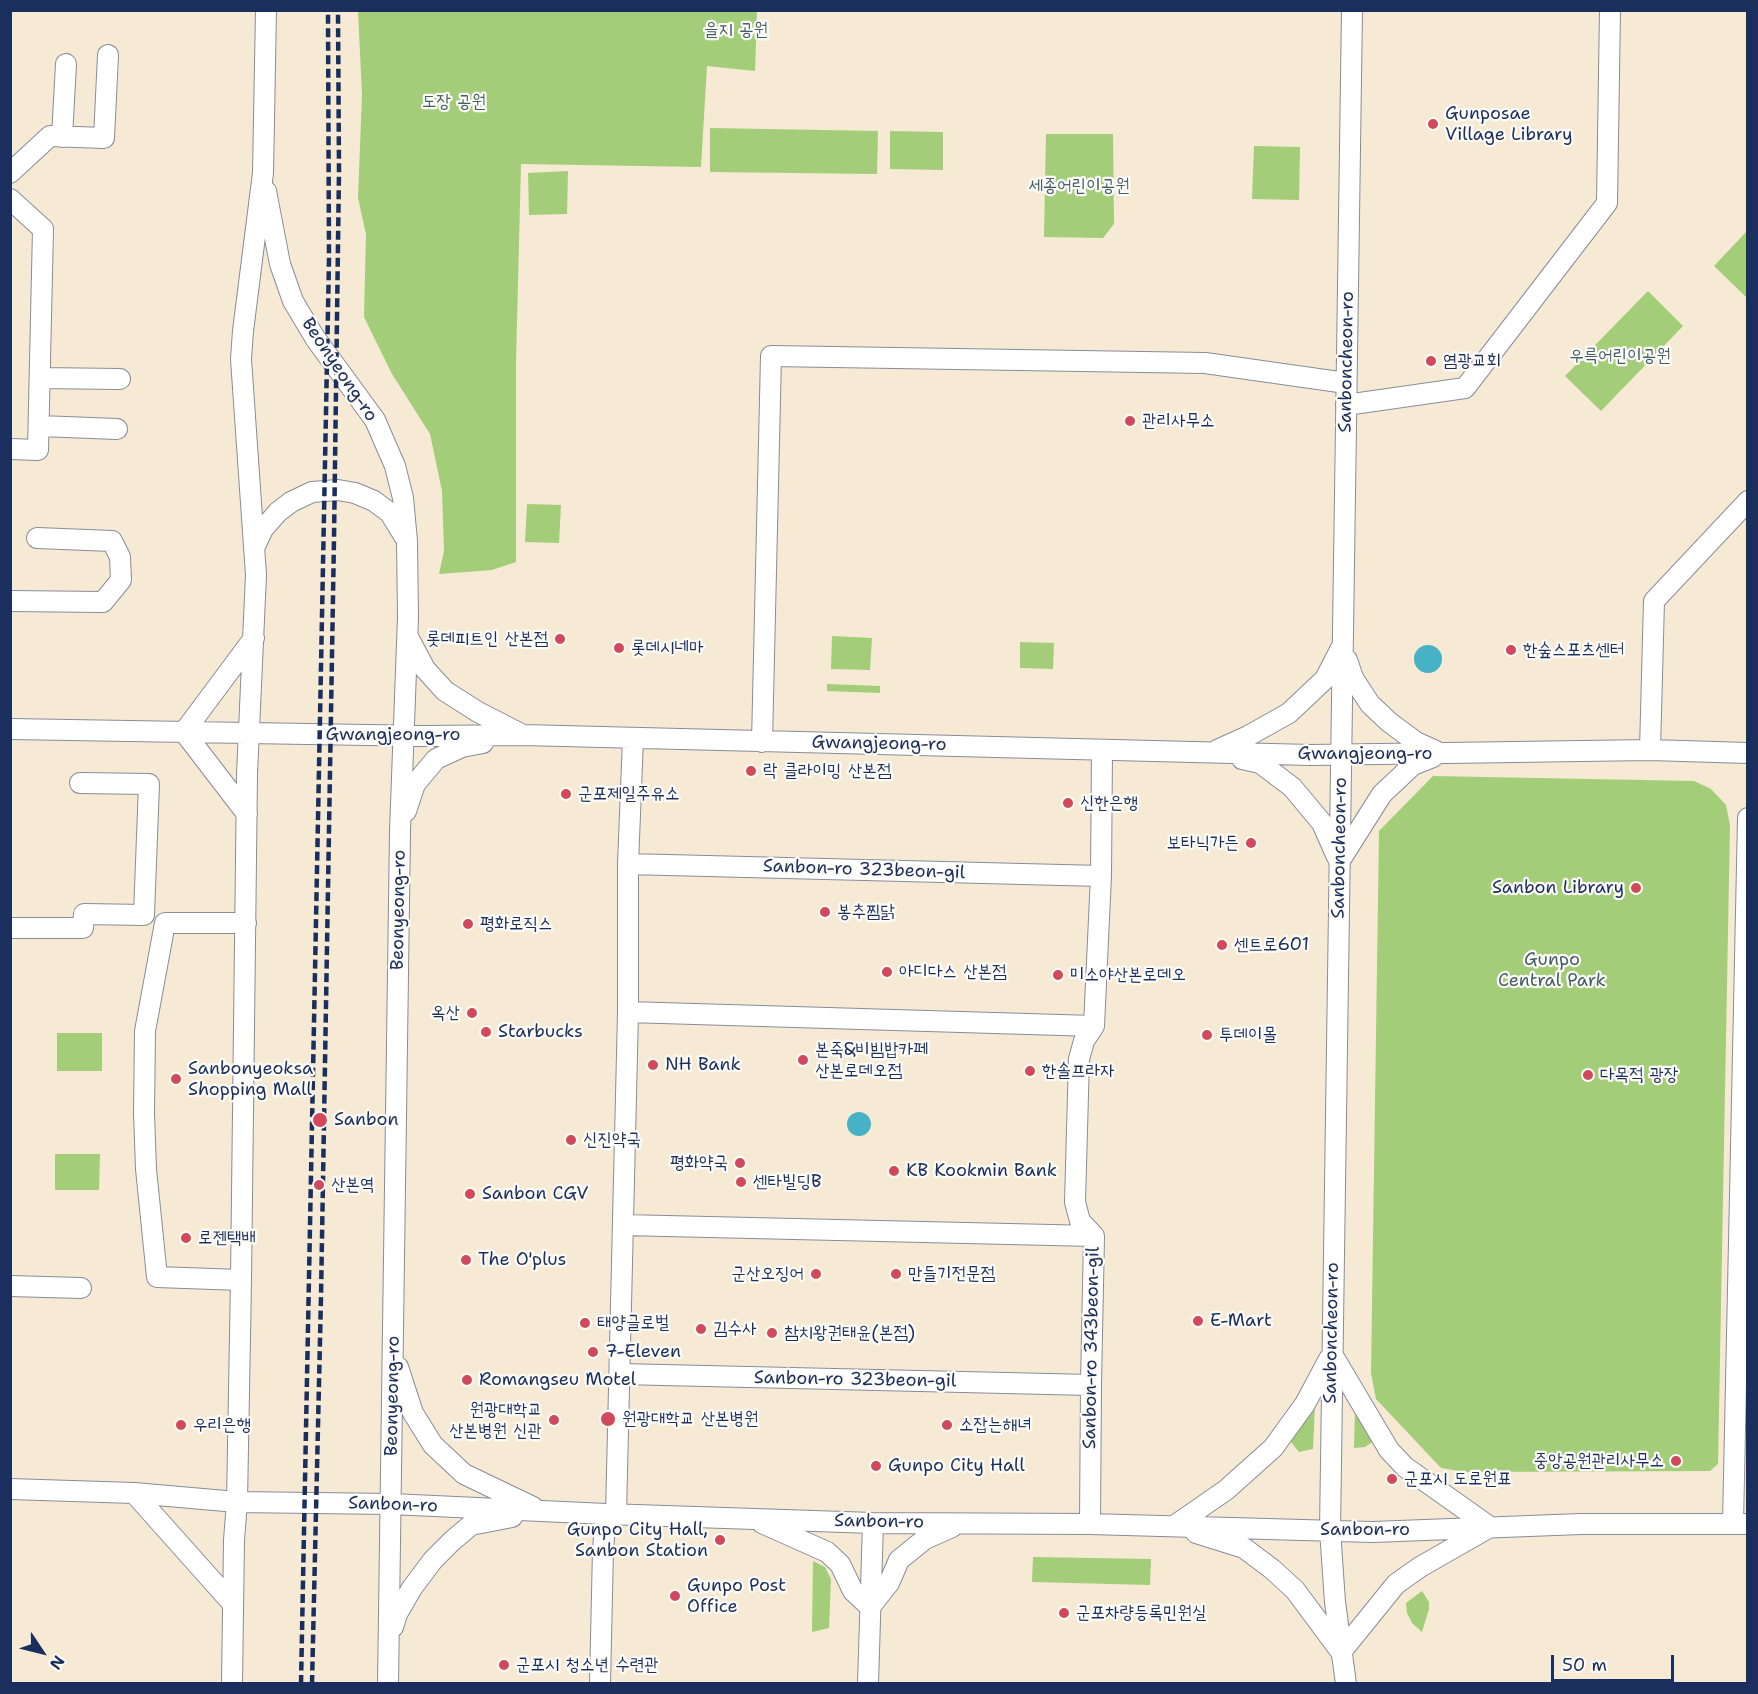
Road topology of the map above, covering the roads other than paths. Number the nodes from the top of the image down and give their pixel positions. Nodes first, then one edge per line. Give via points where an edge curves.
1 (266, 10) edge
2 (1352, 10) edge
3 (1610, 10) edge
4 (108, 56) dead end
5 (66, 64) dead end
6 (62, 137) junction
7 (263, 172) junction
8 (10, 173) edge
9 (10, 199) edge
10 (40, 378) junction
11 (120, 379) dead end
12 (1346, 383) junction
13 (1346, 405) junction
14 (40, 426) junction
15 (117, 429) dead end
16 (10, 449) edge
17 (1748, 501) edge
18 (38, 538) dead end
19 (407, 541) junction
20 (255, 546) junction
21 (10, 601) edge
22 (407, 634) junction
23 (254, 638) junction
24 (1342, 645) junction
25 (10, 729) edge
26 (184, 732) junction
27 (250, 734) junction
28 (524, 735) junction
29 (403, 736) junction
30 (633, 739) junction
31 (762, 742) junction
32 (1102, 750) junction
33 (1650, 750) junction
34 (1212, 753) junction
35 (1748, 753) edge
36 (1342, 754) junction
37 (1442, 754) junction
38 (80, 783) dead end
39 (247, 814) junction
40 (1748, 818) edge
41 (400, 831) junction
42 (1339, 862) junction
43 (628, 864) junction
44 (1101, 876) junction
45 (246, 923) junction
46 (10, 928) edge
47 (628, 1012) junction
48 (1094, 1026) junction
49 (1745, 1066) edge
50 (623, 1225) junction
51 (1094, 1236) junction
52 (1743, 1275) edge
53 (241, 1280) junction
54 (10, 1286) edge
55 (81, 1288) dead end
56 (393, 1351) junction
57 (1332, 1354) junction
58 (620, 1374) junction
59 (1091, 1385) junction
60 (10, 1489) edge
61 (134, 1493) junction
62 (237, 1502) junction
63 (391, 1504) junction
64 (541, 1511) junction
65 (611, 1514) junction
66 (754, 1519) junction
67 (873, 1523) junction
68 (958, 1524) junction
69 (1090, 1524) junction
70 (1740, 1524) edge
71 (1174, 1526) junction
72 (1490, 1527) junction
73 (1330, 1530) junction
74 (233, 1604) junction
75 (870, 1607) junction
76 (388, 1641) junction
77 (1341, 1652) junction
78 (232, 1683) edge
79 (388, 1683) edge
80 (600, 1683) edge
81 (868, 1683) edge
82 (1346, 1683) edge

1 - 7 street, Beonyeong-ro
2 - 12 street, Sanboncheon-ro
3 - 13 street via 1607,203 1466,388
4 - 6 street via 104,138
5 - 6 street
6 - 8 street via 50,136
7 - 19 street, Beonyeong-ro via 280,264 293,301 375,420 404,498
7 - 20 street, Beonyeong-ro via 241,359
9 - 10 street via 43,229
10 - 11 street
10 - 14 street
12 - 13 street, Sanboncheon-ro
12 - 31 street via 1204,363 771,356
13 - 24 street, Sanboncheon-ro
14 - 15 street
14 - 16 street via 38,450
17 - 33 street via 1654,601
18 - 21 street via 112,541 120,557 121,580 103,602
19 - 20 street via 390,513 374,501 338,490 312,492 291,502 263,529
19 - 22 street, Beonyeong-ro
20 - 23 street, Beonyeong-ro
22 - 28 street via 425,669 445,691
22 - 29 street, Beonyeong-ro
23 - 26 street
23 - 27 street, Beonyeong-ro
24 - 34 street via 1325,679 1289,713
24 - 36 street, Sanboncheon-ro
24 - 37 street via 1353,678 1370,704 1416,742
25 - 26 street, Gwangjeong-ro
26 - 27 street, Gwangjeong-ro
26 - 39 street
27 - 29 street, Gwangjeong-ro
27 - 39 street, Beonyeong-ro
28 - 29 street, Gwangjeong-ro
28 - 30 street, Gwangjeong-ro
28 - 41 street via 462,747 436,759 415,784
29 - 41 street, Beonyeong-ro
30 - 31 street, Gwangjeong-ro
30 - 43 street
31 - 32 street, Gwangjeong-ro
32 - 34 street, Gwangjeong-ro
32 - 44 street, Sanbon-ro 343beon-gil
33 - 35 street, Gwangjeong-ro
33 - 37 street, Gwangjeong-ro
34 - 36 street, Gwangjeong-ro
34 - 42 street via 1260,764 1292,787 1322,823
36 - 37 street, Gwangjeong-ro
36 - 42 street, Sanboncheon-ro
37 - 42 street via 1413,765 1382,794
38 - 46 street via 149,784 144,915 84,914 83,928
39 - 45 street, Beonyeong-ro
40 - 49 street
41 - 56 street, Beonyeong-ro
42 - 57 street, Sanboncheon-ro
43 - 44 street, Sanbon-ro 323beon-gil
43 - 47 street
44 - 48 street, Sanbon-ro 343beon-gil
45 - 53 street, Beonyeong-ro
45 - 53 street via 165,923 145,1031 146,1169 157,1277
47 - 48 street
47 - 50 street
48 - 51 street, Sanbon-ro 343beon-gil via 1079,1059 1075,1202 1080,1221
49 - 52 street
50 - 51 street
50 - 58 street
51 - 59 street, Sanbon-ro 343beon-gil
52 - 70 street
53 - 62 street, Beonyeong-ro
54 - 55 street
56 - 63 street, Beonyeong-ro
56 - 64 street via 413,1413 433,1445 464,1474
57 - 71 street via 1305,1404 1273,1448 1226,1490
57 - 72 street via 1389,1450 1405,1467
57 - 73 street, Sanboncheon-ro
58 - 59 street, Sanbon-ro 323beon-gil
58 - 65 street
59 - 69 street, Sanbon-ro 343beon-gil
60 - 61 street, Sanbon-ro
61 - 62 street, Sanbon-ro
61 - 74 street
62 - 63 street, Sanbon-ro
62 - 74 street, Beonyeong-ro
63 - 64 street, Sanbon-ro
63 - 76 street, Beonyeong-ro
64 - 65 street, Sanbon-ro
64 - 76 street via 471,1525 452,1541 412,1588
65 - 66 street, Sanbon-ro
65 - 80 street via 603,1549
66 - 67 street, Sanbon-ro
66 - 75 street via 827,1552 840,1564 853,1591
67 - 68 street, Sanbon-ro
67 - 75 street
68 - 69 street, Sanbon-ro
68 - 75 street via 925,1539 899,1560 889,1583
69 - 71 street, Sanbon-ro
70 - 72 street, Sanbon-ro
71 - 73 street, Sanbon-ro
71 - 77 street via 1244,1548 1272,1569 1296,1590
72 - 73 street, Sanbon-ro
72 - 77 street via 1396,1584
73 - 77 street, Sanboncheon-ro
74 - 78 street, Beonyeong-ro
75 - 81 street
76 - 79 street, Beonyeong-ro
77 - 82 street, Sanboncheon-ro

